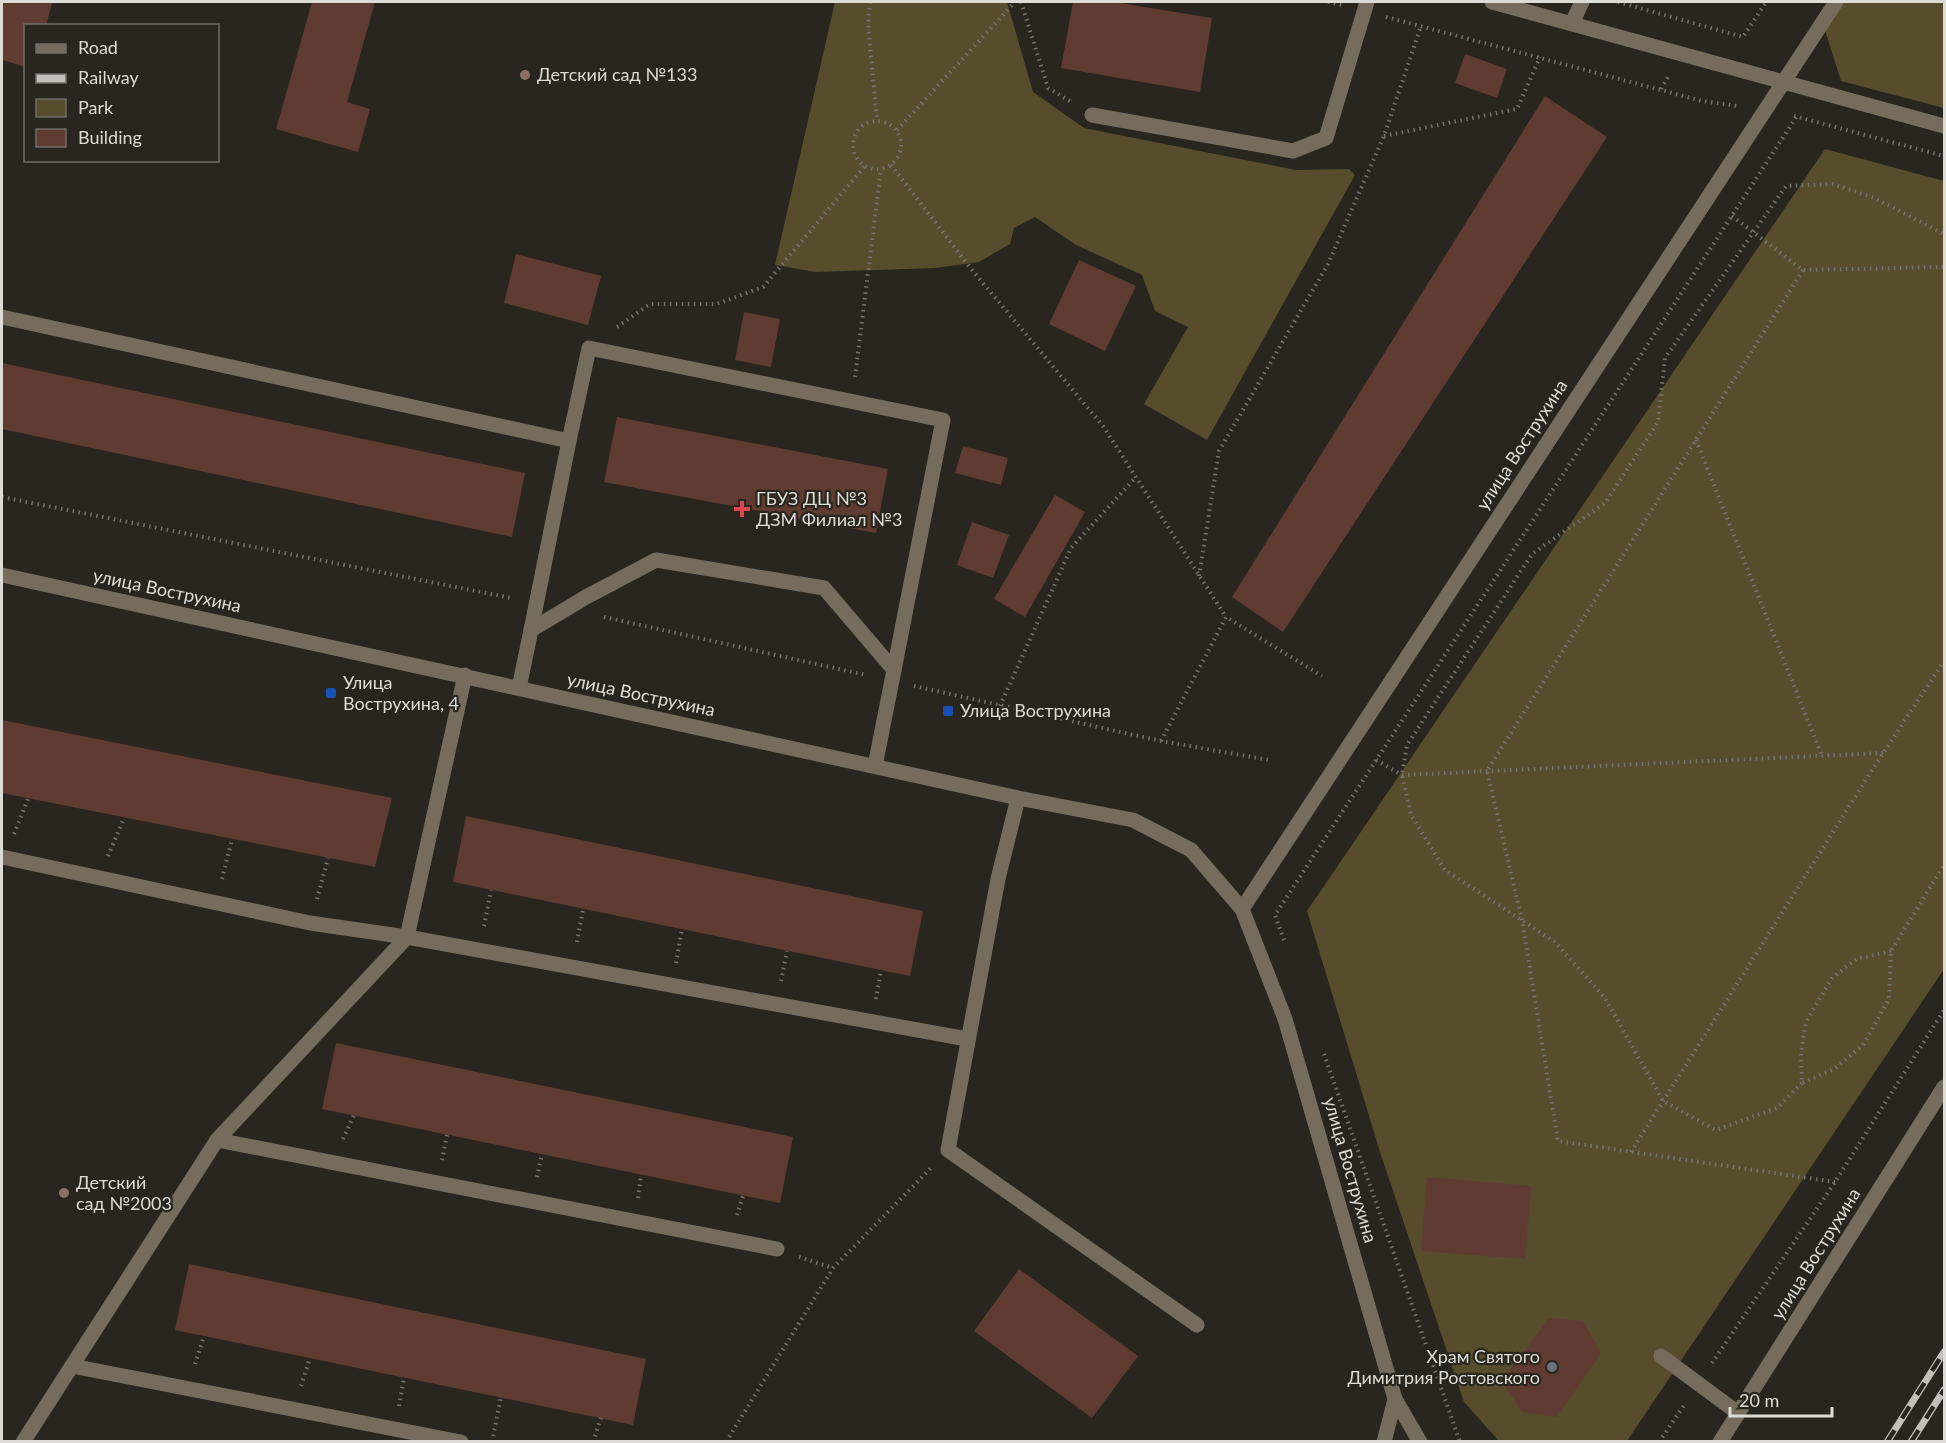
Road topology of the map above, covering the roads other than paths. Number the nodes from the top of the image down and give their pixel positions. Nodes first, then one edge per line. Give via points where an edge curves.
1 (1492, 2) edge
2 (1582, 2) edge
3 (1836, 2) edge
4 (1366, 6) edge
5 (1572, 23) junction
6 (1783, 82) junction
7 (1092, 115) road end
8 (1944, 126) edge
9 (2, 317) edge
10 (568, 441) junction
11 (2, 575) edge
12 (531, 630) junction
13 (465, 675) junction
14 (893, 676) junction
15 (519, 688) junction
16 (875, 766) junction
17 (1018, 798) junction
18 (4, 857) edge
19 (1242, 909) junction
20 (407, 937) junction
21 (967, 1039) junction
22 (1944, 1087) edge
23 (217, 1140) junction
24 (777, 1249) road end
25 (1197, 1325) dead end
26 (1661, 1356) dead end
27 (72, 1366) junction
28 (1395, 1399) junction
29 (1738, 1413) junction
30 (23, 1442) edge
31 (461, 1442) edge
32 (1384, 1442) edge
33 (1420, 1442) edge
34 (1720, 1442) edge

1 - 5 street
2 - 5 street
3 - 6 street, улица Вострухина
4 - 7 street via 1326,138 1304,147 1293,151
5 - 6 street
6 - 8 street
6 - 19 street, улица Вострухина
9 - 10 street
10 - 12 street
10 - 14 street via 589,348 944,420
11 - 13 street, улица Вострухина
12 - 14 street via 656,560 824,588
12 - 15 street
13 - 15 street, улица Вострухина
13 - 20 street
14 - 16 street
15 - 16 street, улица Вострухина
16 - 17 street, улица Вострухина
17 - 19 street, улица Вострухина via 1133,820 1191,850
17 - 21 street
18 - 20 street via 310,922
19 - 28 street, улица Вострухина via 1285,1019
20 - 21 street
20 - 23 street
21 - 25 street via 948,1150
22 - 29 street, улица Вострухина
23 - 24 street
23 - 27 street
26 - 29 street
27 - 30 street
27 - 31 street
28 - 32 street
28 - 33 street, улица Вострухина
29 - 34 street, улица Вострухина

